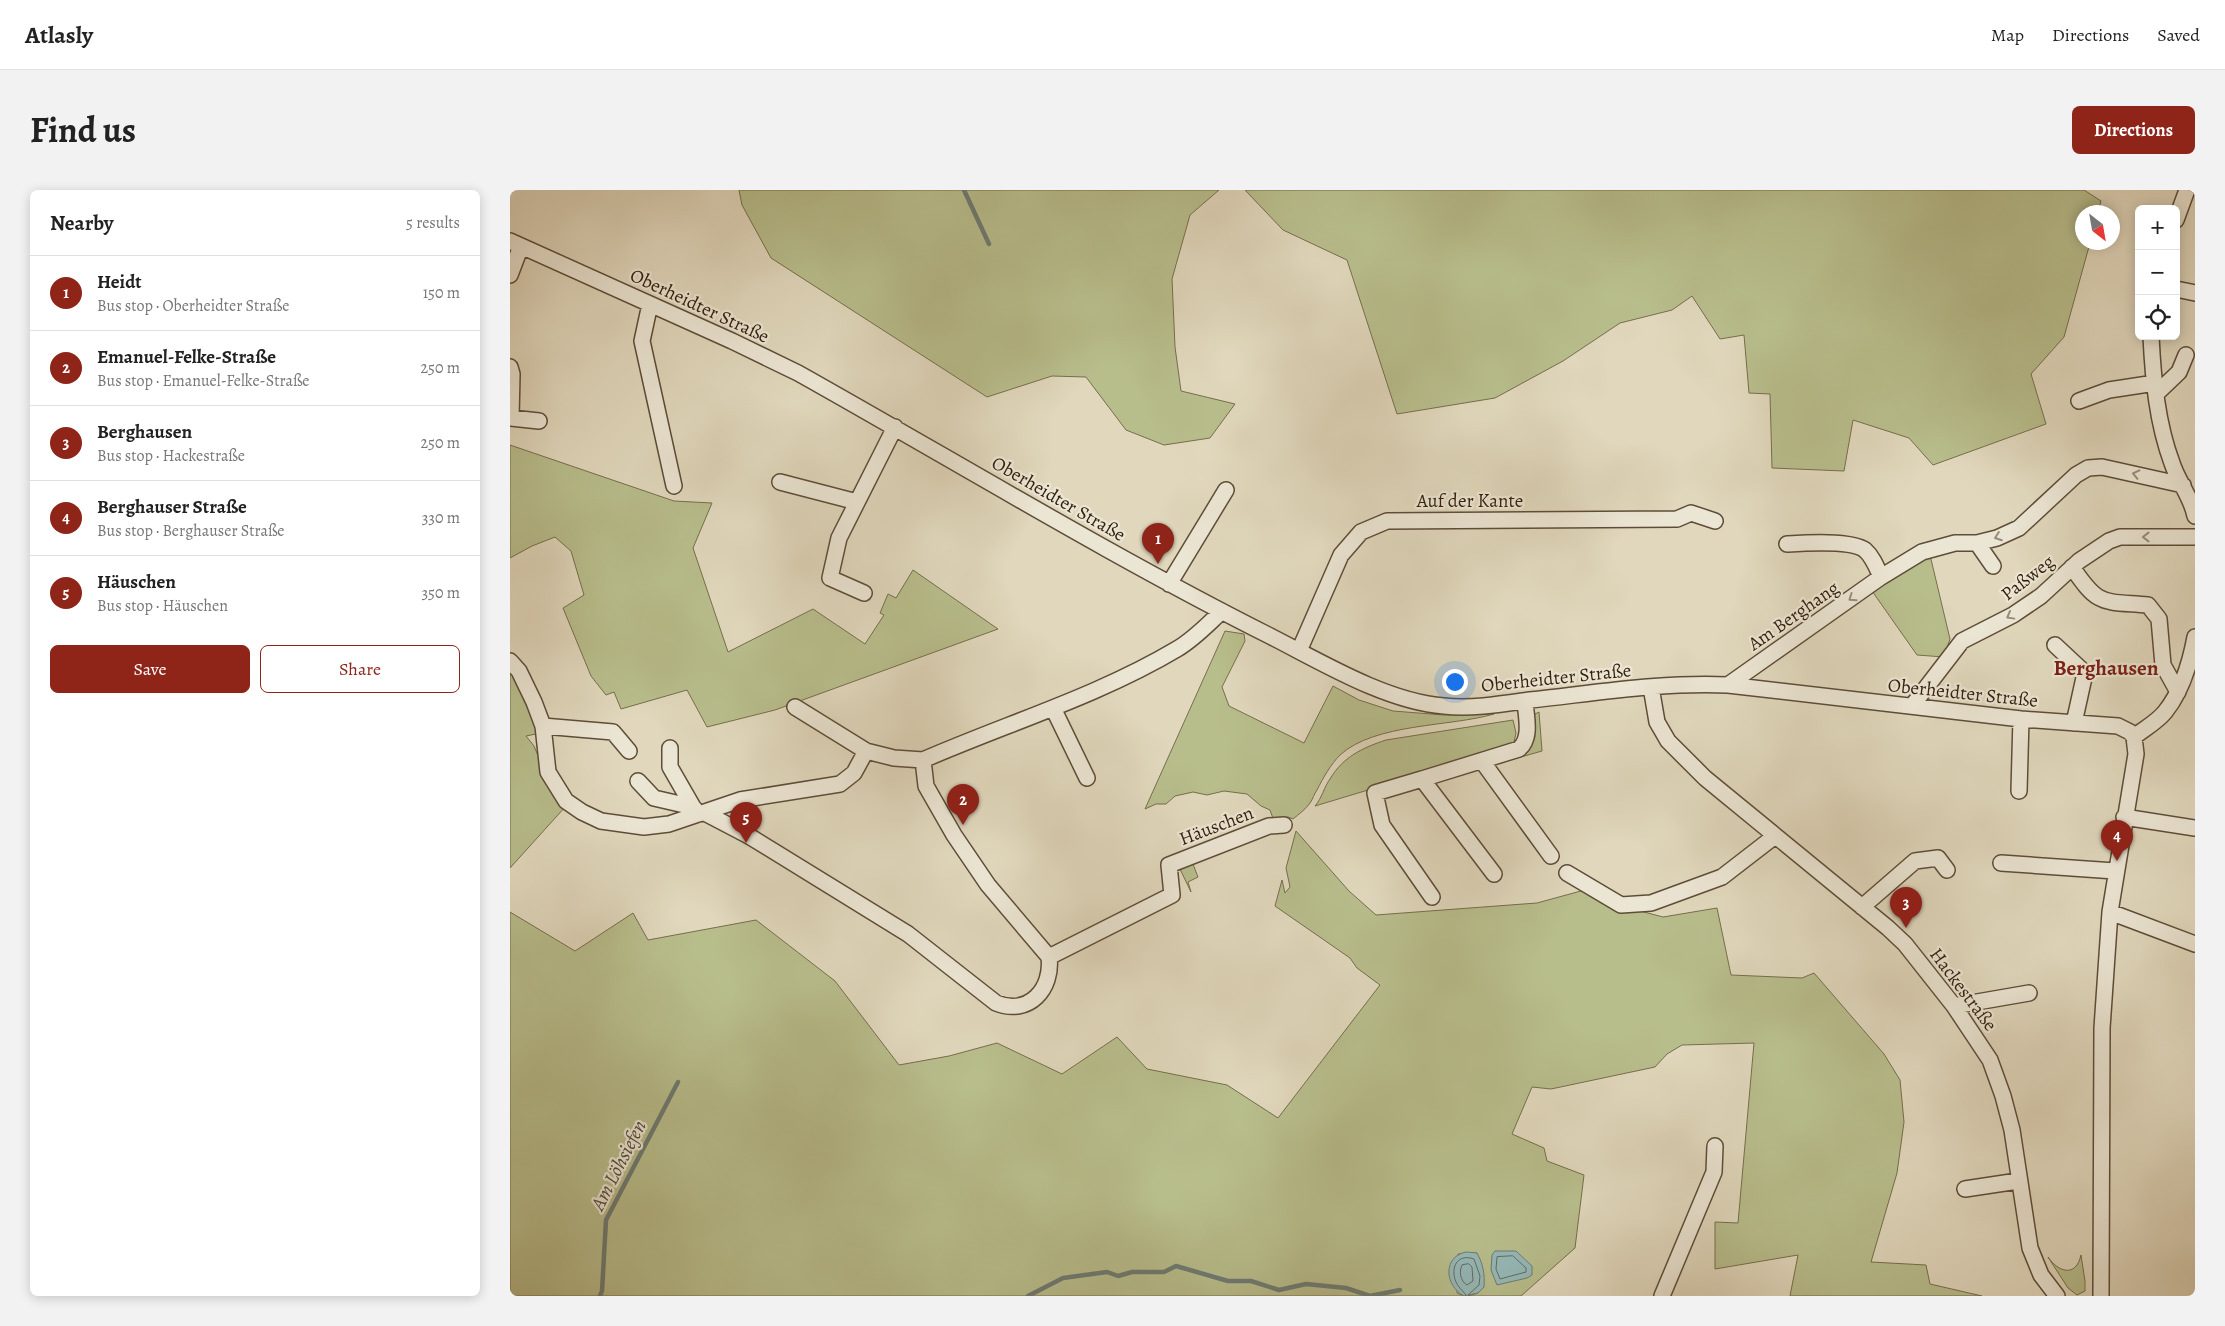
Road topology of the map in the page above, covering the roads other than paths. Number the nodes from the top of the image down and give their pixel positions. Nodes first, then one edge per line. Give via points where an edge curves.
1 (2187, 190) edge
2 (2180, 209) edge
3 (516, 244) edge
4 (510, 275) edge
5 (2180, 290) edge
6 (2195, 292) edge
7 (650, 304) junction
8 (2151, 340) edge
9 (2186, 355) dead end
10 (510, 367) edge
11 (2155, 388) junction
12 (2079, 401) dead end
13 (539, 421) dead end
14 (895, 427) junction
15 (780, 482) dead end
16 (2183, 485) junction
17 (674, 486) dead end
18 (1226, 490) dead end
19 (857, 502) junction
20 (2195, 516) edge
21 (1714, 521) dead end
22 (2195, 537) edge
23 (1978, 543) junction
24 (1787, 544) dead end
25 (1993, 566) dead end
26 (2072, 567) junction
27 (1882, 577) junction
28 (1168, 584) junction
29 (864, 593) dead end
30 (1221, 612) junction
31 (2195, 637) edge
32 (2055, 645) dead end
33 (1299, 651) junction
34 (510, 661) edge
35 (1728, 685) junction
36 (1651, 687) junction
37 (2178, 692) junction
38 (1524, 701) junction
39 (1912, 706) junction
40 (795, 707) dead end
41 (1053, 708) junction
42 (2021, 719) junction
43 (2074, 723) junction
44 (543, 726) junction
45 (2134, 737) junction
46 (670, 748) dead end
47 (629, 751) dead end
48 (866, 751) junction
49 (923, 760) junction
50 (1482, 761) junction
51 (1087, 778) dead end
52 (1422, 779) junction
53 (638, 781) dead end
54 (2019, 791) dead end
55 (699, 812) junction
56 (2124, 817) junction
57 (1284, 825) dead end
58 (2195, 828) edge
59 (1775, 836) junction
60 (1551, 856) dead end
61 (2001, 863) dead end
62 (1947, 870) dead end
63 (2115, 871) junction
64 (1568, 873) dead end
65 (1494, 874) dead end
66 (1432, 897) dead end
67 (1862, 907) junction
68 (2110, 912) junction
69 (2195, 944) edge
70 (1049, 956) junction
71 (2030, 993) dead end
72 (1954, 1006) junction
73 (1715, 1146) dead end
74 (2018, 1181) junction
75 (1965, 1189) dead end
76 (1662, 1296) edge
77 (2057, 1296) edge
78 (2101, 1296) edge

1 - 2 street
3 - 4 street
3 - 7 street, Oberheidter Straße
5 - 6 street
7 - 14 street, Oberheidter Straße via 798,373
7 - 17 street via 642,342
8 - 11 street
9 - 11 street via 2179,372
10 - 13 street via 510,418
11 - 12 street via 2109,390
11 - 16 street via 2166,445
14 - 19 street
14 - 28 street, Oberheidter Straße
15 - 19 street
16 - 20 street
16 -> 23 street, Am Berghang via 2102,467 2088,468 2076,475 2020,528
18 - 28 street
19 - 29 street via 839,538 830,578
21 - 33 street, Auf der Kante via 1691,513 1677,519 1387,521 1361,532 1341,555
22 -> 26 street, Paßweg via 2120,537
23 - 25 street
23 - 27 street, Am Berghang via 1955,543 1922,552
24 - 27 street via 1821,542 1864,549
26 - 37 street via 2091,594 2100,599 2148,605 2159,619 2163,665
26 -> 39 street, Paßweg via 2034,601 1962,641
27 -> 35 street, Am Berghang
28 - 30 street, Oberheidter Straße
30 - 33 street, Oberheidter Straße
30 - 41 street via 1178,648
31 - 37 street via 2184,682
32 - 43 street via 2085,673
33 - 38 street, Oberheidter Straße via 1379,689 1422,703 1474,706
34 - 44 street via 522,679
35 - 36 street, Oberheidter Straße
35 - 39 street, Oberheidter Straße
36 - 38 street, Oberheidter Straße
36 - 59 street, Hackestraße via 1657,722 1668,741 1705,778
37 - 45 street via 2164,713
38 - 50 street via 1527,733 1523,746
39 - 42 street, Oberheidter Straße
40 - 48 street
41 - 49 street
41 - 51 street
42 - 43 street, Oberheidter Straße
42 - 54 street
43 - 45 street, Oberheidter Straße via 2118,726
44 - 47 street via 613,732
44 - 55 street via 548,772 566,801 582,812 601,821 644,827 669,824
45 - 56 street via 2136,749
46 - 55 street via 670,767
48 - 49 street via 894,758
48 - 55 street via 854,773 840,784 740,800
49 - 70 street via 926,786 954,835 988,885
50 - 52 street
50 - 60 street
52 - 65 street
52 - 66 street via 1375,793 1382,826
53 - 55 street via 654,798
55 - 70 street via 749,836 908,934 996,1003 1009,1008 1018,1007 1038,996 1049,979
56 - 58 street
56 - 63 street
57 - 70 street, Häuschen via 1269,826 1169,864 1172,895
59 - 64 street via 1722,877 1651,903 1621,905
59 - 67 street, Hackestraße
61 - 63 street
62 - 67 street via 1938,858 1915,861
63 - 68 street
67 - 72 street, Hackestraße via 1905,944
68 - 69 street
68 - 78 street via 2102,1028
71 - 72 street
72 - 74 street, Hackestraße via 1982,1047 1997,1078 2012,1130
73 - 76 street via 1714,1172
74 - 75 street
74 - 77 street, Hackestraße via 2030,1248 2041,1275

